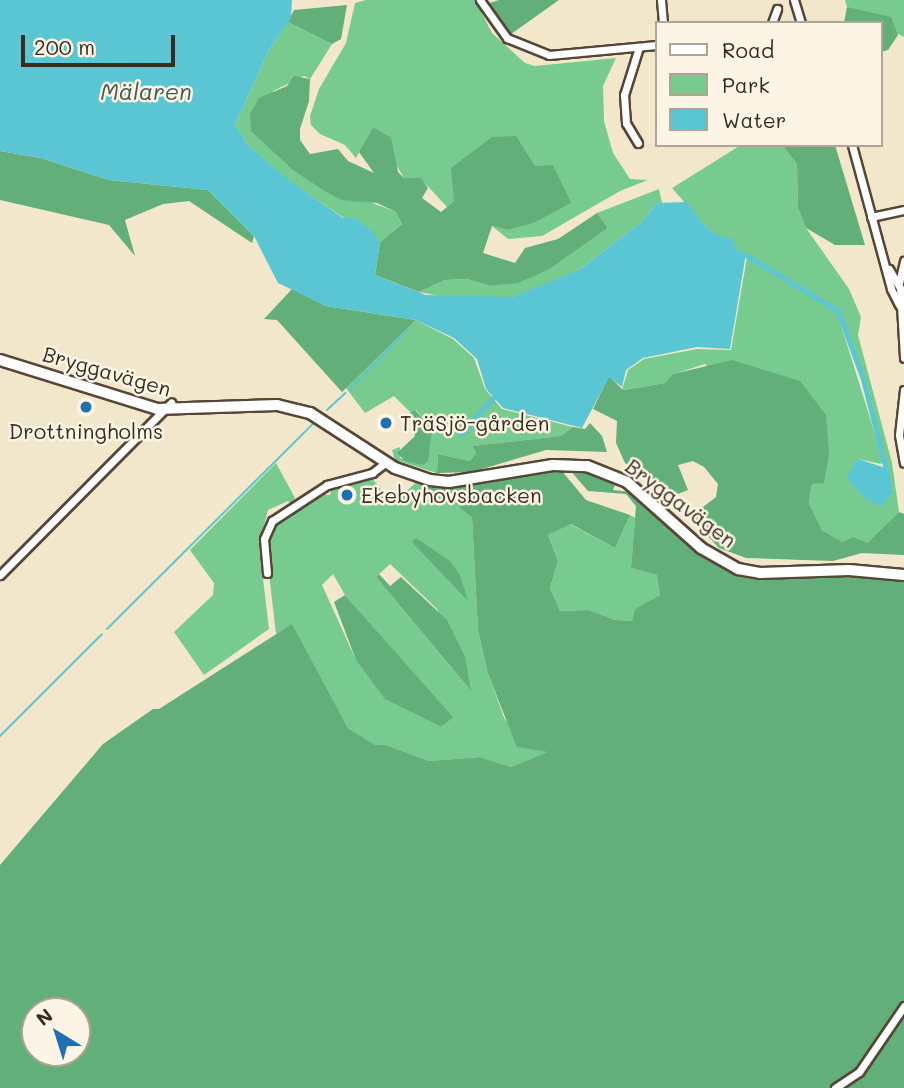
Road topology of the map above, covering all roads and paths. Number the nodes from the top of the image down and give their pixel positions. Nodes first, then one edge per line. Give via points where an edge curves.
1 (480, 0) edge
2 (662, 0) edge
3 (794, 0) edge
4 (776, 9) dead end
5 (663, 21) edge
6 (773, 21) edge
7 (800, 21) edge
8 (656, 45) edge
9 (639, 47) junction
10 (638, 143) dead end
11 (853, 147) edge
12 (904, 210) edge
13 (871, 217) junction
14 (904, 261) edge
15 (888, 269) junction
16 (899, 284) junction
17 (900, 305) junction
18 (904, 358) edge
19 (0, 360) edge
20 (904, 390) edge
21 (168, 407) junction
22 (386, 462) junction
23 (904, 463) edge
24 (267, 573) dead end
25 (0, 575) edge
26 (904, 575) edge
27 (904, 1006) edge
28 (835, 1088) edge

1 - 9 street via 500,32 527,50 555,56
2 - 5 street
3 - 7 street
4 - 6 street
8 - 9 street
9 - 10 street via 624,95 626,123
11 - 13 street
12 - 13 street
13 - 15 street
14 - 16 street
15 - 16 street
15 - 17 street
16 - 17 street
17 - 18 street
19 - 21 main road, Bryggavägen
20 - 23 street via 899,435
21 - 22 main road, Bryggavägen via 288,407 310,413
21 - 25 street
22 - 24 street via 372,473 327,485 272,521 264,539
22 - 26 main road, Bryggavägen via 412,475 449,482 553,465 587,466 627,482 701,548 738,569
27 - 28 street via 859,1072

